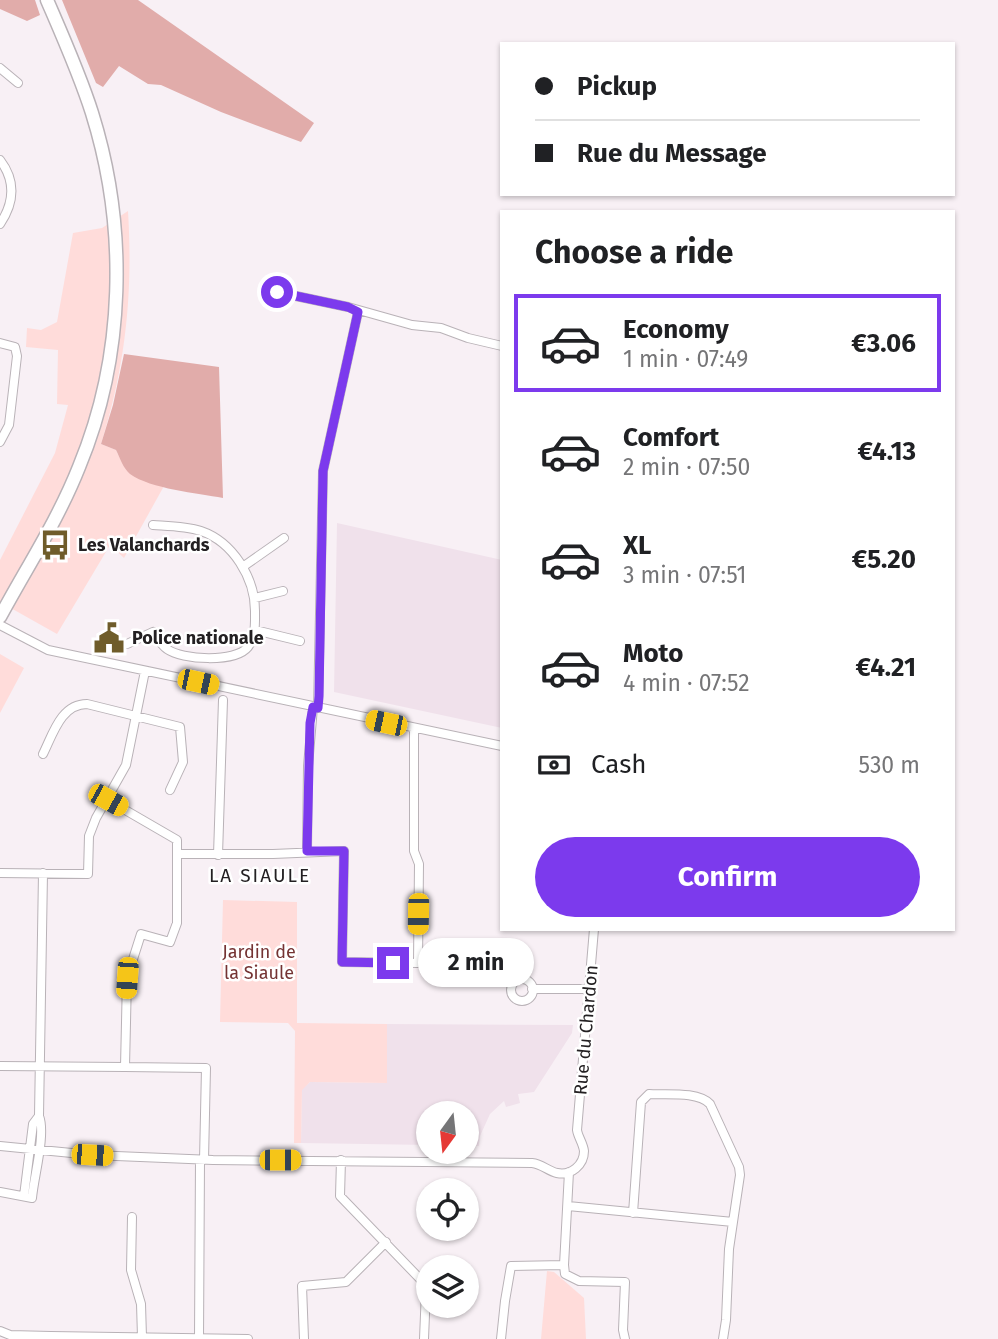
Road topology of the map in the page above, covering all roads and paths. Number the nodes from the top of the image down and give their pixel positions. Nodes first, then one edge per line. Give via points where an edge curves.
1 (47, 0) edge
2 (0, 68) edge
3 (18, 83) dead end
4 (0, 160) edge
5 (0, 224) edge
6 (277, 292) dead end
7 (358, 312) junction
8 (0, 343) edge
9 (500, 346) edge
10 (0, 442) edge
11 (153, 525) dead end
12 (284, 538) dead end
13 (244, 566) junction
14 (283, 591) dead end
15 (255, 598) junction
16 (0, 617) edge
17 (0, 625) edge
18 (255, 630) junction
19 (300, 641) dead end
20 (127, 644) dead end
21 (145, 671) junction
22 (223, 699) dead end
23 (315, 708) junction
24 (136, 716) junction
25 (414, 729) junction
26 (500, 746) edge
27 (43, 754) dead end
28 (170, 790) dead end
29 (108, 800) junction
30 (307, 851) junction
31 (177, 854) junction
32 (218, 855) junction
33 (0, 873) edge
34 (43, 873) junction
35 (594, 931) edge
36 (532, 989) dead end
37 (589, 989) junction
38 (0, 1066) edge
39 (39, 1067) junction
40 (125, 1067) junction
41 (0, 1146) edge
42 (34, 1151) junction
43 (202, 1160) junction
44 (341, 1160) junction
45 (569, 1172) junction
46 (0, 1192) edge
47 (568, 1206) junction
48 (633, 1213) junction
49 (132, 1217) dead end
50 (733, 1222) junction
51 (386, 1242) junction
52 (564, 1265) junction
53 (0, 1331) edge
54 (142, 1337) junction
55 (199, 1338) edge
56 (248, 1339) edge
57 (304, 1339) edge
58 (424, 1339) edge
59 (501, 1339) edge
60 (625, 1339) edge
61 (723, 1339) edge

1 - 16 main road via 88,99 104,158 116,246 115,319 103,390 79,467
2 - 3 street
4 - 5 street via 12,190
6 - 7 street
7 - 9 street via 441,328
7 - 23 street via 323,471
8 - 10 street via 15,347 17,356 9,425
11 - 13 street via 202,531
12 - 13 street
13 - 15 street
14 - 15 street
15 - 18 street
17 - 21 street via 48,650
18 - 19 street
18 - 20 street via 248,647 234,656 215,659 166,649 153,632
21 - 23 street
21 - 24 street
22 - 32 street
23 - 25 street
23 - 30 street via 308,766
24 - 27 street via 80,704 63,715
24 - 28 street via 180,727 183,762
24 - 29 street via 126,765
25 - 26 street
25 - 30 street via 418,963 342,962 344,851
29 - 31 street via 177,840
29 - 34 street via 89,836 88,874
30 - 32 street
31 - 32 street
31 - 40 street via 177,923 170,942 141,934 127,978
33 - 34 street
34 - 39 street
35 - 37 street, Rue du Chardon
36 - 37 street
37 - 45 street, Rue du Chardon via 577,1130 584,1150 580,1164
38 - 39 street
39 - 40 street
39 - 42 street via 42,1125
40 - 43 street via 206,1068
41 - 42 street
42 - 43 street
42 - 46 street via 28,1197
43 - 44 street
43 - 55 street
44 - 45 street via 532,1163 557,1173
44 - 51 street via 340,1196
45 - 47 street
47 - 48 street
47 - 52 street
48 - 50 street
48 - 50 street via 641,1102 649,1094 693,1096 710,1104 739,1167
49 - 54 street via 131,1270 141,1304
50 - 61 street
51 - 57 street via 346,1282 302,1286
51 - 58 street via 424,1282
52 - 59 street via 511,1266
52 - 60 street via 565,1274 579,1281 625,1282
53 - 54 street via 9,1335
54 - 55 street
55 - 56 street

